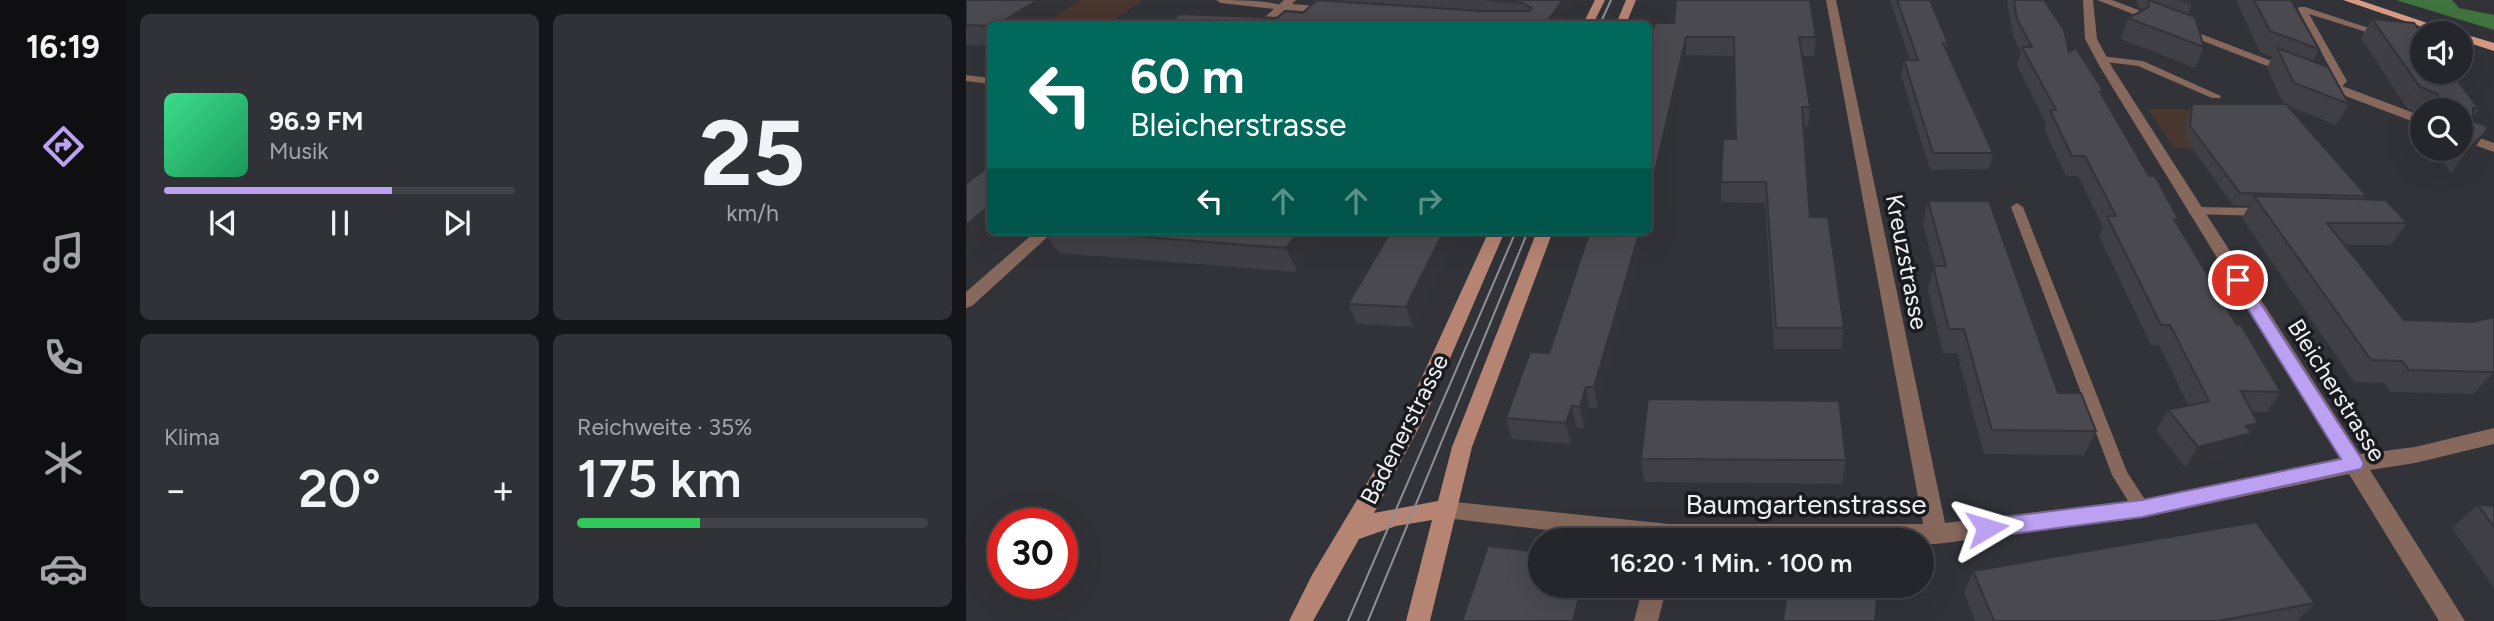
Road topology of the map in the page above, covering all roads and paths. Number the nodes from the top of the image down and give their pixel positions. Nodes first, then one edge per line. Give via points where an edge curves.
1 (1221, 0) edge
2 (1600, 0) edge
3 (1631, 0) edge
4 (1831, 0) edge
5 (2088, 0) edge
6 (2102, 0) edge
7 (2348, 0) edge
8 (1287, 4) edge
9 (1347, 11) edge
10 (1266, 21) edge
11 (1590, 21) edge
12 (1622, 21) edge
13 (2414, 21) edge
14 (2386, 35) edge
15 (2473, 40) edge
16 (2494, 47) edge
17 (2101, 59) junction
18 (966, 78) edge
19 (987, 80) edge
20 (2335, 88) junction
21 (2216, 96) dead end
22 (2410, 116) edge
23 (2473, 140) edge
24 (2494, 148) edge
25 (2017, 207) dead end
26 (2194, 211) junction
27 (2277, 212) edge
28 (1041, 235) edge
29 (1495, 235) edge
30 (1543, 235) edge
31 (966, 302) edge
32 (2494, 436) edge
33 (2354, 464) junction
34 (2142, 509) junction
35 (1446, 510) junction
36 (1594, 528) edge
37 (1350, 532) junction
38 (1936, 534) joint
39 (1652, 598) edge
40 (1301, 621) edge
41 (1418, 621) edge
42 (1646, 621) edge
43 (2453, 621) edge

1 - 8 street
2 - 11 main road
3 - 12 main road
4 - 38 street, Kreuzstrasse
5 - 17 street, Bleicherstrasse via 2091,39
6 - 20 street
7 - 13 main road
8 - 9 street
8 - 10 street
14 - 20 lane via 2302,9 2342,80
15 - 16 main road
17 - 21 lane via 2140,63
17 - 26 street, Bleicherstrasse
18 - 19 lane
20 - 22 street
23 - 24 street
25 - 34 lane via 2120,475
26 - 27 lane
26 - 33 street, Bleicherstrasse
28 - 31 street
29 - 37 main road, Badenerstrasse via 1418,410
30 - 35 main road via 1462,447
32 - 33 street, Baumgartenstrasse
33 - 34 street, Baumgartenstrasse
33 - 43 street, Bleicherstrasse
34 - 38 street, Baumgartenstrasse
35 - 36 street, Baumgartenstrasse
35 - 37 main road via 1382,518
35 - 41 main road
37 - 40 main road, Badenerstrasse
39 - 42 street

